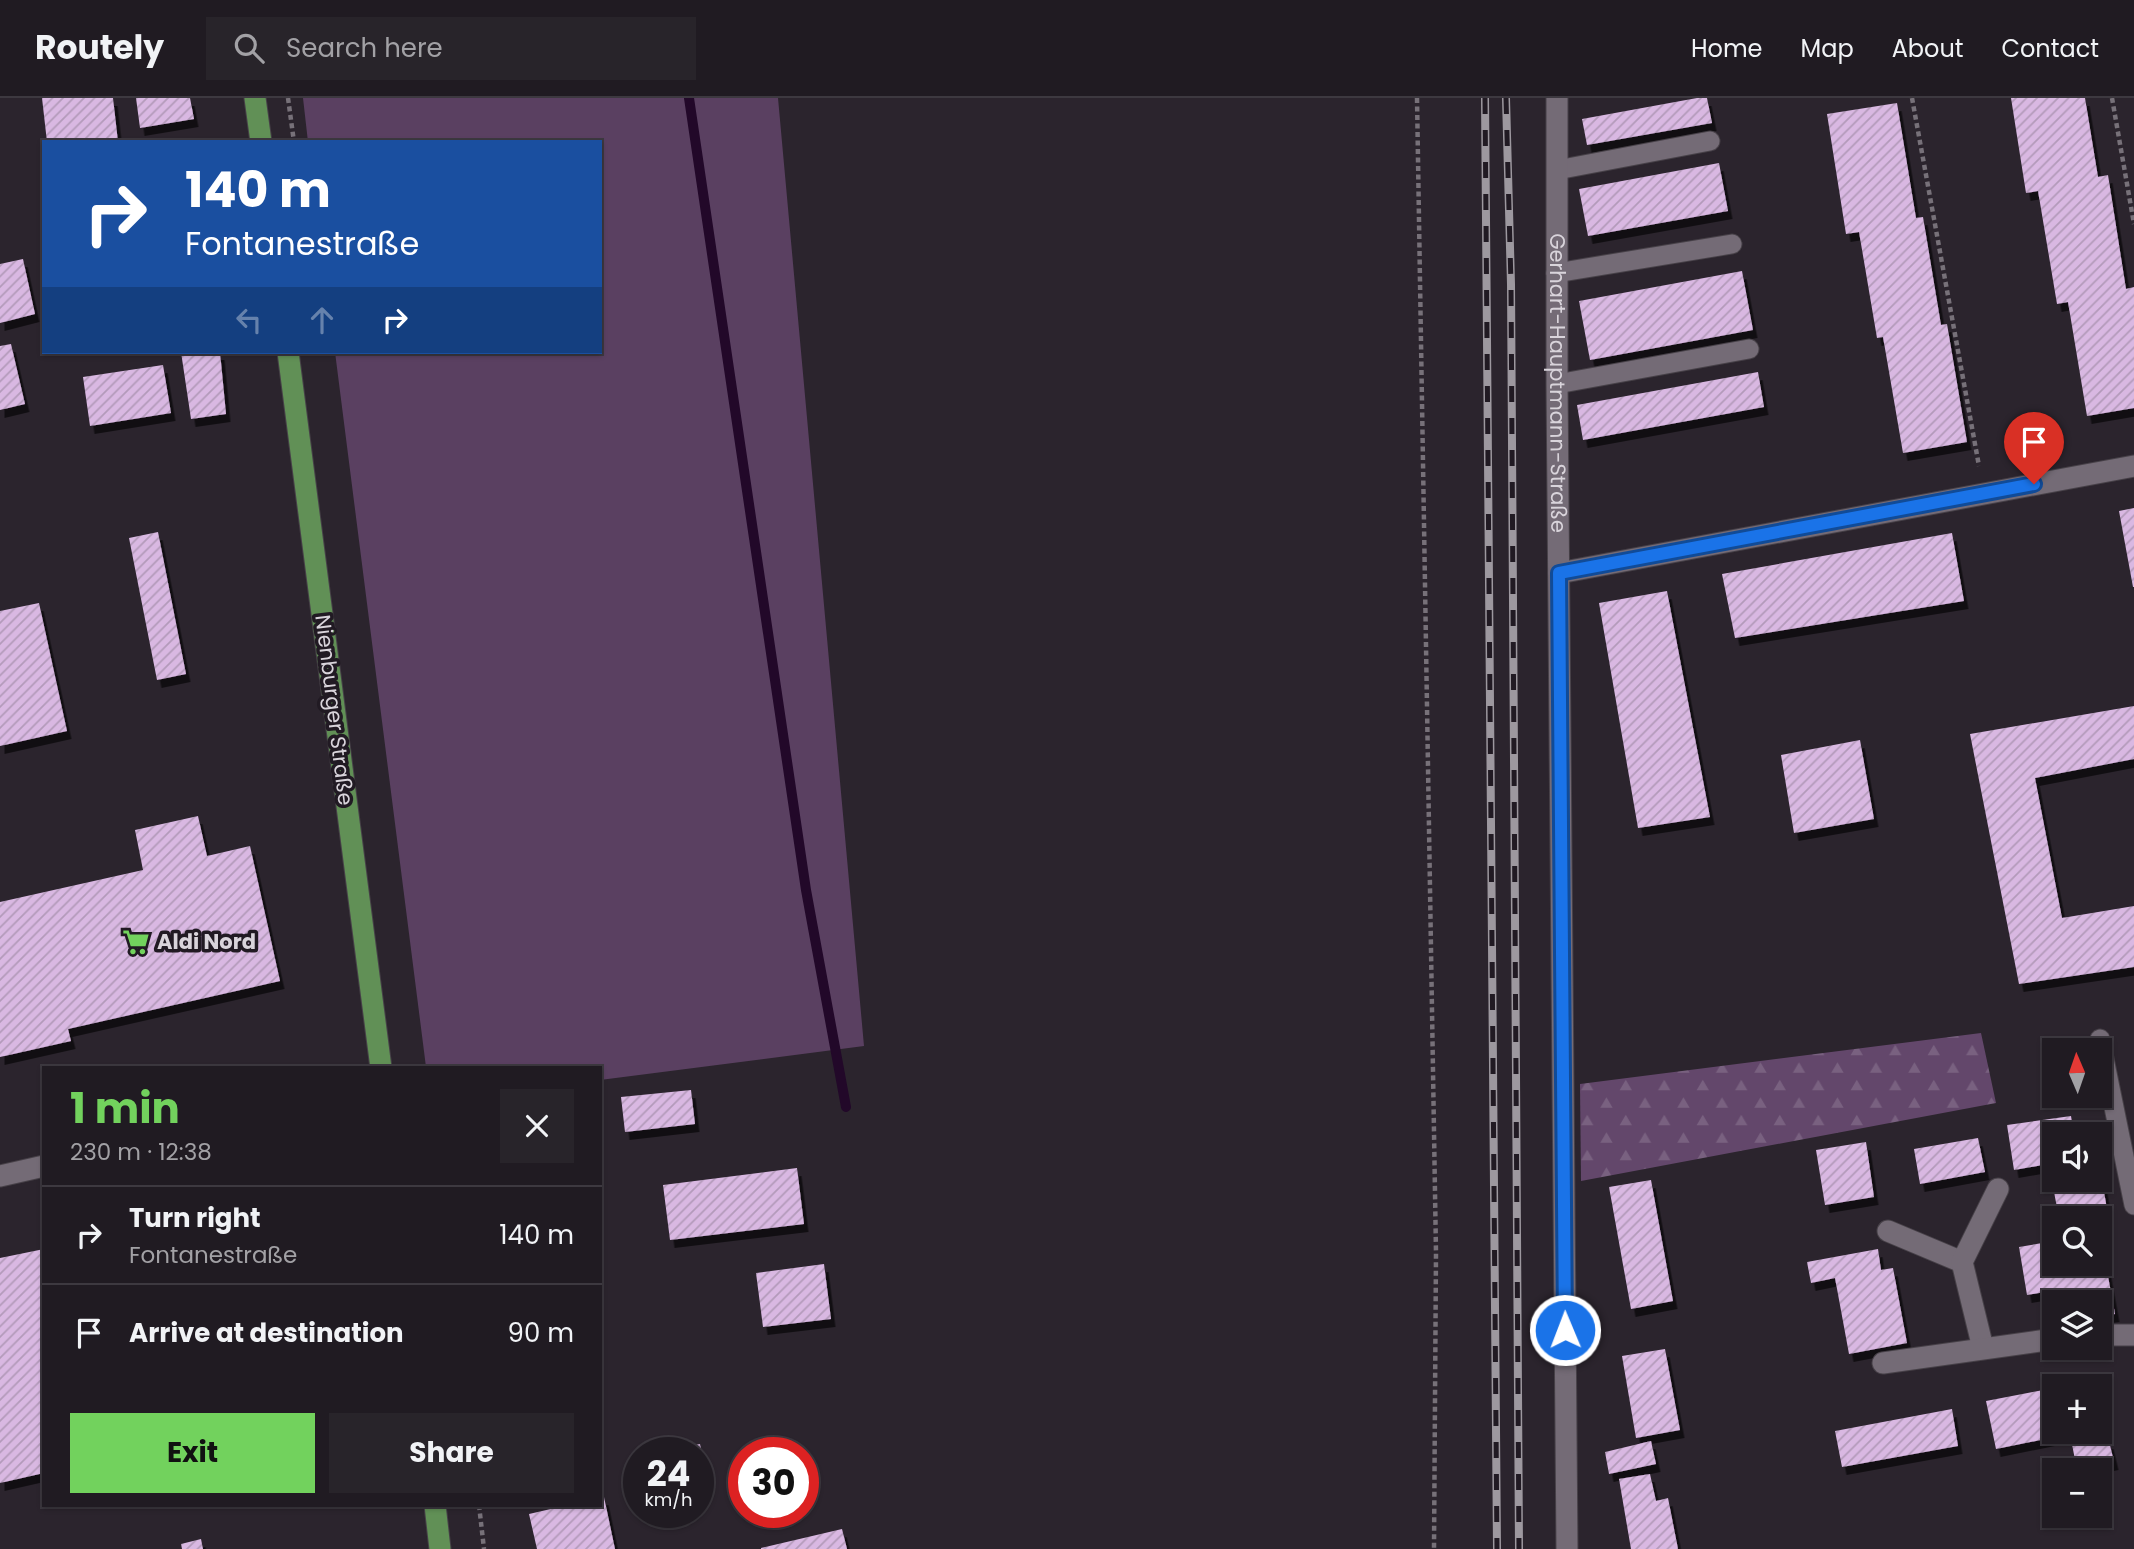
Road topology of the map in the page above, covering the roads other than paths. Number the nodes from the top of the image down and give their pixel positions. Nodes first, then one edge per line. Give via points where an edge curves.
1 (255, 98) edge
2 (1557, 98) edge
3 (261, 140) edge
4 (1710, 141) dead end
5 (1557, 170) junction
6 (1732, 244) dead end
7 (1556, 273) junction
8 (1749, 349) dead end
9 (288, 354) edge
10 (1557, 384) junction
11 (2134, 466) edge
12 (1559, 573) junction
13 (381, 1066) edge
14 (2112, 1098) edge
15 (42, 1166) edge
16 (0, 1176) edge
17 (1998, 1189) dead end
18 (2134, 1205) edge
19 (1888, 1231) dead end
20 (1962, 1262) junction
21 (2112, 1335) edge
22 (2134, 1335) edge
23 (2042, 1341) edge
24 (1983, 1348) junction
25 (1883, 1363) dead end
26 (435, 1507) edge
27 (440, 1549) edge
28 (1567, 1549) edge

1 - 3 main road
2 - 5 street, Gerhart-Hauptmann-Straße
4 - 5 lane
5 - 7 street, Gerhart-Hauptmann-Straße
6 - 7 lane
7 - 10 street, Gerhart-Hauptmann-Straße
8 - 10 lane
9 - 13 main road, Nienburger Straße
10 - 12 street, Gerhart-Hauptmann-Straße
11 - 12 street
12 - 28 street, Gerhart-Hauptmann-Straße
14 - 18 lane
15 - 16 street
17 - 20 street
19 - 20 street
20 - 24 street
21 - 22 street
23 - 24 street
24 - 25 street
26 - 27 main road

